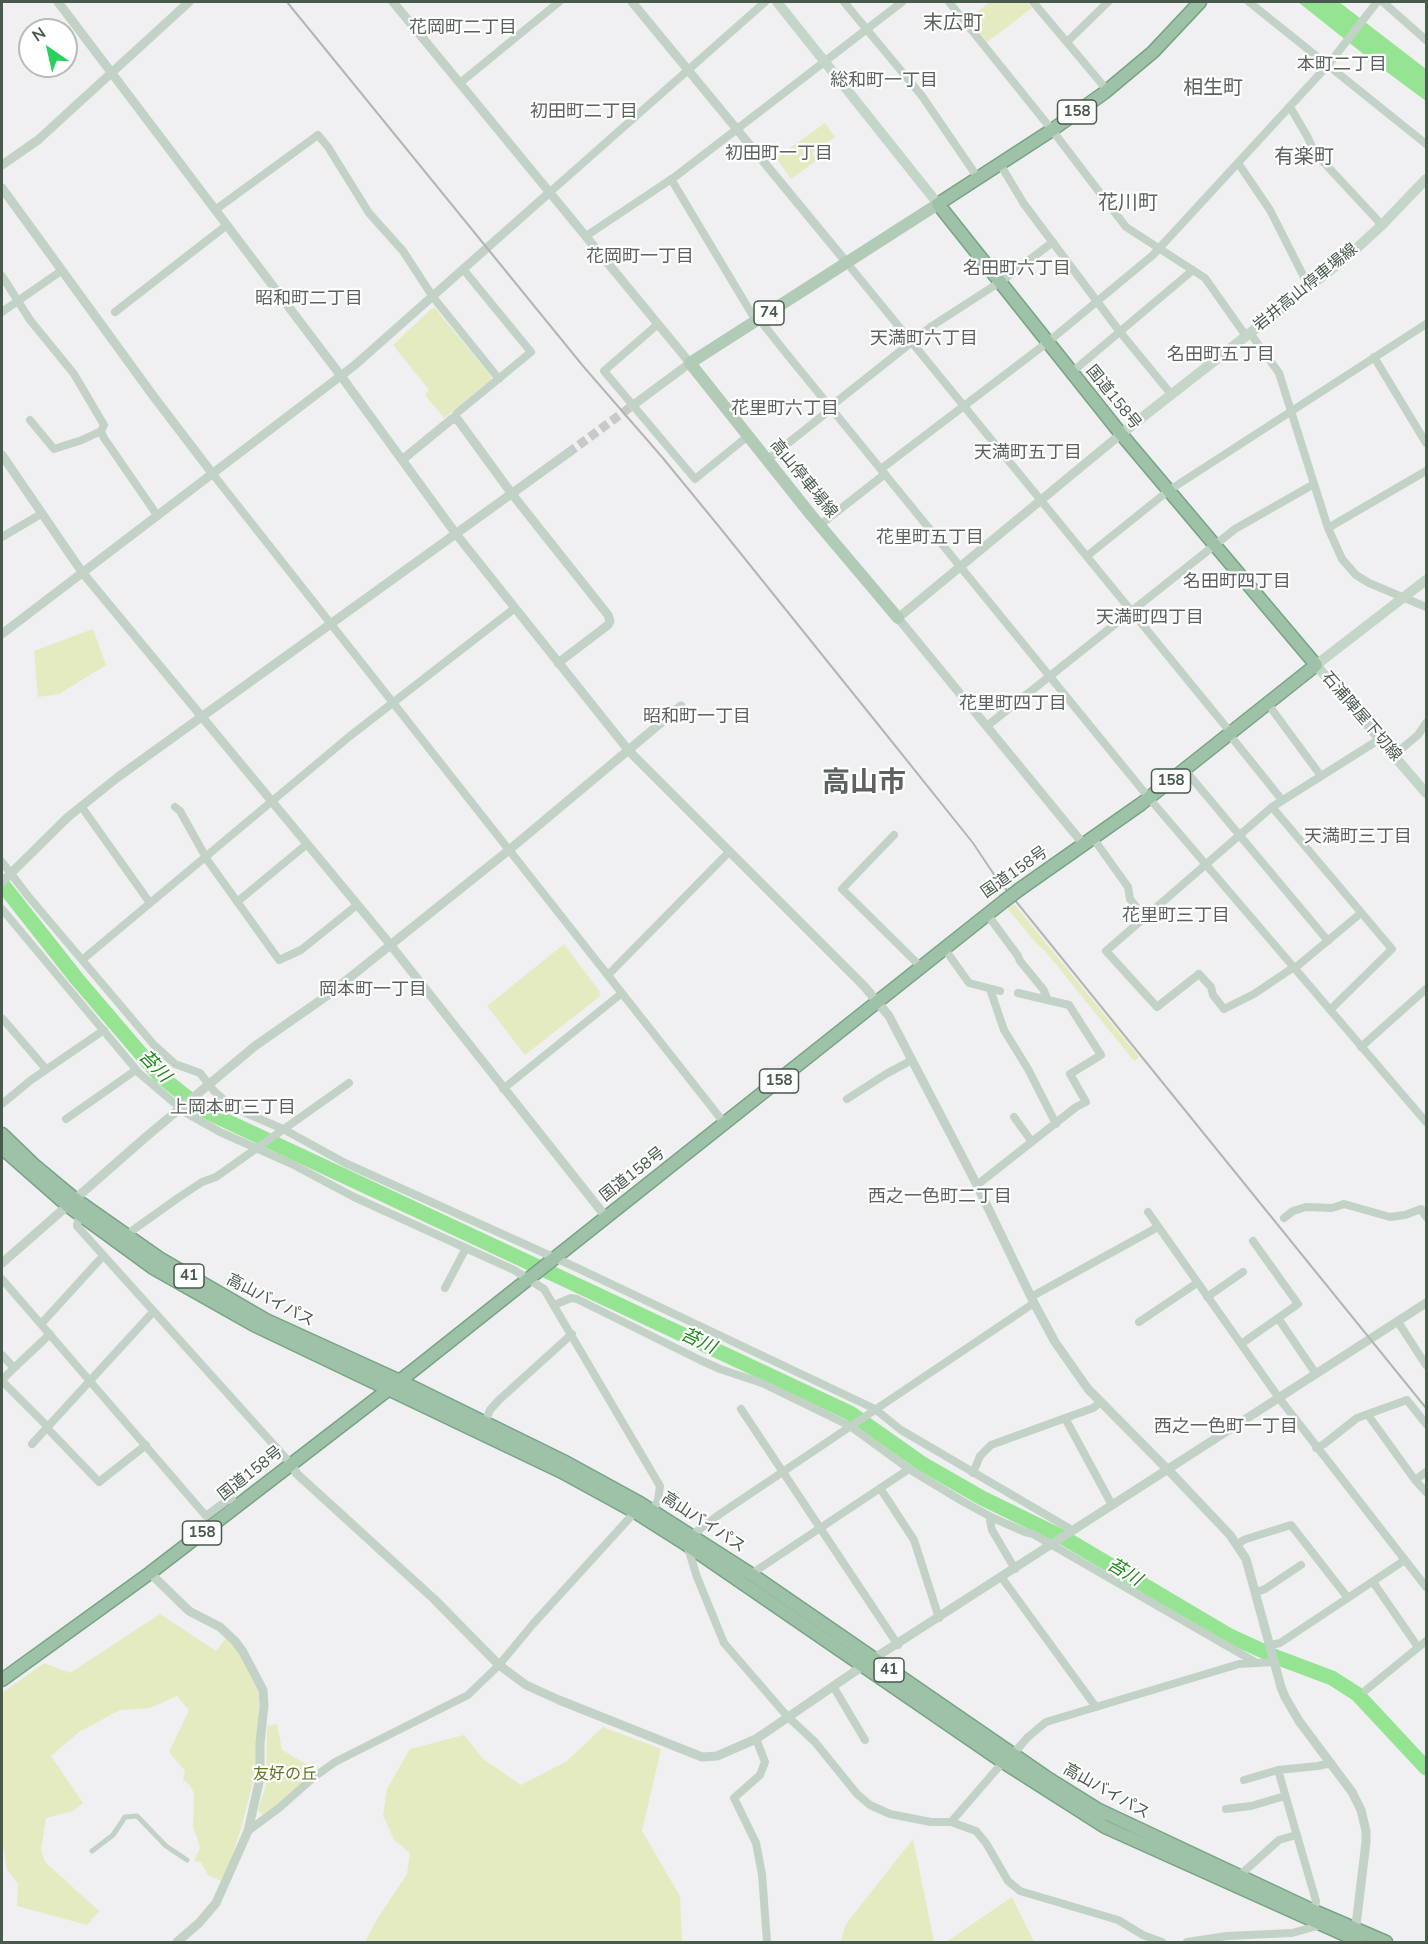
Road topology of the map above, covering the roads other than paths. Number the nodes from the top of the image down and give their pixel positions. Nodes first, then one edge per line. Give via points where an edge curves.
1 (58, 2) edge
2 (189, 2) edge
3 (393, 2) edge
4 (559, 2) edge
5 (632, 2) edge
6 (765, 2) edge
7 (777, 2) edge
8 (844, 2) edge
9 (902, 2) edge
10 (949, 2) edge
11 (1033, 2) edge
12 (1108, 2) edge
13 (1200, 2) edge
14 (1249, 2) edge
15 (1377, 2) edge
16 (1383, 2) edge
17 (867, 29) junction
18 (1426, 40) edge
19 (1067, 42) junction
20 (825, 61) junction
21 (1328, 64) junction
22 (688, 69) junction
23 (112, 72) junction
24 (460, 83) junction
25 (1107, 90) junction
26 (1290, 107) junction
27 (737, 128) junction
28 (1052, 130) junction
29 (1426, 144) edge
30 (1000, 164) junction
31 (1238, 164) junction
32 (2, 165) edge
33 (978, 178) junction
34 (1426, 178) edge
35 (671, 179) junction
36 (2, 188) edge
37 (550, 192) junction
38 (938, 204) junction
39 (215, 210) junction
40 (226, 225) junction
41 (1382, 225) junction
42 (586, 236) junction
43 (1053, 242) junction
44 (1160, 249) junction
45 (847, 263) junction
46 (463, 269) junction
47 (1193, 270) junction
48 (61, 271) junction
49 (2, 276) edge
50 (1000, 282) junction
51 (1309, 287) junction
52 (433, 297) junction
53 (17, 300) junction
54 (1098, 302) junction
55 (2, 312) edge
56 (115, 312) dead end
57 (758, 320) junction
58 (658, 324) junction
59 (1426, 324) edge
60 (1120, 332) junction
61 (1248, 334) junction
62 (912, 342) junction
63 (1048, 342) junction
64 (1374, 357) junction
65 (690, 363) junction
66 (1072, 372) junction
67 (341, 376) junction
68 (499, 379) junction
69 (1171, 394) junction
70 (636, 403) tunnel mouth
71 (964, 406) junction
72 (831, 408) junction
73 (1291, 411) junction
74 (454, 418) junction
75 (30, 420) dead end
76 (101, 430) junction
77 (1121, 434) junction
78 (748, 436) junction
79 (1426, 443) edge
80 (568, 453) tunnel mouth
81 (2, 455) edge
82 (402, 460) junction
83 (767, 460) junction
84 (1426, 471) edge
85 (883, 472) junction
86 (212, 473) junction
87 (1314, 484) junction
88 (1168, 491) junction
89 (512, 494) junction
90 (1042, 501) junction
91 (41, 514) junction
92 (157, 514) junction
93 (820, 525) junction
94 (1328, 528) junction
95 (456, 534) junction
96 (2, 537) edge
97 (1214, 545) junction
98 (1087, 556) junction
99 (961, 567) junction
100 (81, 572) junction
101 (1426, 580) edge
102 (1402, 597) junction
103 (1426, 607) edge
104 (515, 608) junction
105 (1132, 610) junction
106 (898, 618) junction
107 (332, 624) junction
108 (2, 634) edge
109 (558, 663) junction
110 (1316, 665) junction
111 (1049, 677) junction
112 (393, 702) junction
113 (1268, 704) junction
114 (681, 706) dead end
115 (202, 718) junction
116 (1426, 723) edge
117 (987, 726) junction
118 (1230, 734) junction
119 (1380, 739) junction
120 (629, 752) junction
121 (1394, 755) junction
122 (1185, 770) junction
123 (1321, 776) junction
124 (1426, 793) edge
125 (1149, 798) junction
126 (1282, 800) junction
127 (272, 802) junction
128 (81, 806) junction
129 (175, 807) dead end
130 (1272, 807) junction
131 (894, 835) dead end
132 (1240, 835) junction
133 (1089, 842) junction
134 (307, 844) junction
135 (509, 850) junction
136 (729, 852) junction
137 (206, 856) junction
138 (2, 862) edge
139 (1206, 865) junction
140 (7, 877) edge
141 (237, 902) junction
142 (150, 903) junction
143 (357, 905) junction
144 (2, 909) edge
145 (1361, 913) junction
146 (987, 914) junction
147 (1145, 918) junction
148 (1328, 941) junction
149 (390, 944) junction
150 (944, 948) junction
151 (82, 960) junction
152 (921, 967) junction
153 (1294, 968) junction
154 (608, 975) junction
155 (990, 989) junction
156 (1426, 989) edge
157 (1000, 991) dead end
158 (622, 993) junction
159 (1018, 993) dead end
160 (1048, 1000) junction
161 (878, 1001) junction
162 (1330, 1010) junction
163 (3, 1019) dead end
164 (104, 1030) junction
165 (1362, 1047) junction
166 (912, 1060) junction
167 (46, 1069) junction
168 (136, 1070) junction
169 (349, 1083) dead end
170 (207, 1087) junction
171 (503, 1089) junction
172 (847, 1099) dead end
173 (2, 1104) edge
174 (182, 1107) junction
175 (1014, 1117) dead end
176 (66, 1119) dead end
177 (1426, 1122) edge
178 (725, 1124) junction
179 (1056, 1124) junction
180 (281, 1130) junction
181 (2, 1134) edge
182 (1032, 1142) junction
183 (2, 1148) edge
184 (256, 1148) junction
185 (977, 1185) junction
186 (72, 1203) junction
187 (1424, 1207) edge
188 (1148, 1212) dead end
189 (79, 1215) junction
190 (606, 1217) junction
191 (1426, 1217) edge
192 (1284, 1218) dead end
193 (1158, 1227) junction
194 (128, 1236) junction
195 (1253, 1241) dead end
196 (466, 1248) junction
197 (103, 1256) junction
198 (552, 1259) junction
199 (2, 1263) edge
200 (1243, 1272) dead end
201 (530, 1278) junction
202 (2, 1279) edge
203 (1197, 1283) junction
204 (445, 1288) dead end
205 (1207, 1297) junction
206 (1032, 1300) junction
207 (1426, 1303) edge
208 (554, 1305) junction
209 (153, 1312) junction
210 (1278, 1318) junction
211 (1139, 1322) dead end
212 (1398, 1322) junction
213 (41, 1324) junction
214 (50, 1334) junction
215 (572, 1334) junction
216 (1241, 1344) junction
217 (2, 1355) edge
218 (1426, 1365) edge
219 (14, 1368) junction
220 (1316, 1374) junction
221 (90, 1380) junction
222 (2, 1381) edge
223 (395, 1385) junction
224 (1279, 1398) junction
225 (1101, 1402) junction
226 (741, 1409) dead end
227 (873, 1410) junction
228 (1368, 1415) junction
229 (1065, 1418) junction
230 (484, 1422) junction
231 (1426, 1424) edge
232 (851, 1425) junction
233 (47, 1428) junction
234 (32, 1444) dead end
235 (146, 1445) junction
236 (1317, 1448) junction
237 (291, 1464) junction
238 (909, 1469) junction
239 (1168, 1470) junction
240 (782, 1471) junction
241 (1426, 1472) edge
242 (973, 1473) junction
243 (1415, 1480) junction
244 (880, 1488) junction
245 (1426, 1492) edge
246 (1112, 1505) junction
247 (237, 1506) junction
248 (653, 1510) junction
249 (635, 1512) junction
250 (993, 1518) junction
251 (821, 1527) junction
252 (1070, 1531) junction
253 (689, 1540) junction
254 (1052, 1544) junction
255 (1238, 1544) junction
256 (1405, 1560) junction
257 (1300, 1565) dead end
258 (1015, 1569) junction
259 (150, 1573) junction
260 (751, 1574) junction
261 (1002, 1578) junction
262 (1373, 1582) junction
263 (1426, 1587) edge
264 (1257, 1592) junction
265 (1348, 1598) junction
266 (939, 1618) junction
267 (1426, 1641) edge
268 (898, 1645) junction
269 (1271, 1646) junction
270 (1418, 1647) junction
271 (868, 1662) junction
272 (1255, 1662) junction
273 (1274, 1662) junction
274 (499, 1665) junction
275 (2, 1680) edge
276 (833, 1686) junction
277 (1366, 1689) dead end
278 (1096, 1707) junction
279 (787, 1716) junction
280 (756, 1739) junction
281 (865, 1740) dead end
282 (1008, 1758) junction
283 (1330, 1762) junction
284 (1278, 1770) junction
285 (1244, 1780) dead end
286 (1285, 1796) junction
287 (1226, 1809) dead end
288 (951, 1822) junction
289 (248, 1830) junction
290 (1296, 1835) junction
291 (92, 1851) dead end
292 (187, 1860) dead end
293 (1239, 1876) junction
294 (1314, 1911) junction
295 (1321, 1925) junction
296 (1356, 1938) edge
297 (1142, 1939) edge
298 (177, 1942) edge
299 (767, 1942) edge
300 (1162, 1942) edge
301 (1188, 1942) edge
302 (1386, 1942) edge

1 - 23 street
2 - 23 street
3 - 24 street
4 - 24 street
5 - 22 street
6 - 22 street
7 - 20 main road
8 - 17 street
9 - 17 street
10 - 28 street
11 - 19 street
12 - 19 street
13 - 25 highway, 158 via 1153,52
14 - 21 street
15 - 21 street
16 - 18 street
17 - 20 street
17 - 33 street via 922,96
19 - 25 street
20 - 27 street
20 - 38 main road
21 - 26 street
21 - 29 street
22 - 27 street
22 - 37 street
23 - 32 street via 38,140
23 - 39 street
24 - 37 street
25 - 28 highway, 158
26 - 31 street
26 - 41 street via 1315,153
27 - 35 street
27 - 45 street
28 - 30 highway, 158
28 - 44 street via 1126,227
30 - 33 highway, 158
30 - 43 street
31 - 44 street
31 - 51 street via 1270,210
33 - 38 highway, 158
34 - 41 main road, 岩井高山停車場線
35 - 42 street
35 - 57 street
36 - 48 street
37 - 42 street
37 - 46 street
38 - 45 main road, 74
38 - 50 highway, 国道158号
39 - 40 street
39 - 52 street via 318,135 369,213 403,251
40 - 56 street
40 - 67 street
41 - 51 main road, 岩井高山停車場線
42 - 58 street
43 - 50 street
43 - 54 street
44 - 47 street
44 - 54 street
45 - 57 main road, 74
45 - 62 street
46 - 52 street
46 - 68 street via 531,352
47 - 60 street
47 - 61 street via 1205,278
48 - 53 street
48 - 86 street
49 - 53 street
50 - 62 street
50 - 63 highway, 国道158号
51 - 61 main road, 岩井高山停車場線
52 - 67 street
52 - 68 street
53 - 55 street
53 - 76 street via 74,374 104,425
54 - 60 street
54 - 63 street
57 - 65 main road, 74
57 - 72 street
58 - 65 street
58 - 78 street via 604,371 695,479
59 - 64 street
60 - 66 street
60 - 69 street
61 - 69 main road, 岩井高山停車場線
61 - 73 street via 1279,373
62 - 71 street
62 - 72 street
63 - 66 highway, 国道158号
63 - 71 street
64 - 73 street
64 - 79 street
65 - 70 street
65 - 78 main road, 高山停車場線
66 - 77 highway, 国道158号
67 - 82 street
67 - 86 street
68 - 74 street
69 - 77 main road, 岩井高山停車場線
71 - 85 street
71 - 90 street
72 - 83 street
72 - 85 street
73 - 87 street
73 - 88 street
74 - 82 street
74 - 89 street
75 - 76 street via 54,449
76 - 92 street
77 - 88 highway, 国道158号
77 - 90 street
78 - 83 main road, 高山停車場線
80 - 89 street
81 - 91 street
82 - 95 street
83 - 93 main road, 高山停車場線
84 - 94 street
85 - 93 street
85 - 99 street
86 - 92 street
86 - 107 street
87 - 94 street
87 - 97 street
88 - 97 highway, 国道158号
88 - 98 street
89 - 95 street
89 - 109 street via 610,621
90 - 98 street
90 - 99 street
91 - 96 street
91 - 100 street
92 - 100 street
93 - 106 main road, 高山停車場線
94 - 102 street via 1342,559 1356,575
95 - 104 street
95 - 107 street
97 - 105 street
97 - 110 highway, 国道158号
98 - 105 street
99 - 106 street
99 - 111 street
100 - 108 street
100 - 115 street
101 - 102 main road, 石浦陣屋下切線
102 - 103 street
102 - 110 main road, 石浦陣屋下切線
104 - 109 street
104 - 112 street
105 - 111 street
105 - 118 street
106 - 117 street
107 - 112 street
107 - 115 street
109 - 120 street
110 - 113 highway, 国道158号 / 158
110 - 119 main road, 石浦陣屋下切線
111 - 117 street
111 - 125 street
112 - 127 street
112 - 135 street
113 - 118 highway, 国道158号 / 158
113 - 123 street
114 - 120 street
115 - 127 street
115 - 128 street
116 - 121 street
117 - 133 street
118 - 122 highway, 国道158号 / 158
118 - 126 street
119 - 121 main road, 石浦陣屋下切線
119 - 123 street
120 - 135 street
120 - 136 street
121 - 124 main road, 石浦陣屋下切線
122 - 125 highway, 国道158号 / 158
122 - 132 street
123 - 126 street
125 - 133 highway, 国道158号 / 158
125 - 139 street
126 - 130 street
127 - 134 street
127 - 137 street
128 - 140 street
128 - 142 street
129 - 137 street
130 - 132 street
130 - 145 street
131 - 152 street via 842,890
132 - 139 street
132 - 148 street
133 - 146 highway, 国道158号 / 158, bridge
133 - 147 street via 1128,886 1128,896
134 - 141 street
134 - 143 street
135 - 149 street
135 - 154 street
136 - 154 street
136 - 161 street
137 - 141 street
137 - 142 street
138 - 140 street
139 - 147 street
139 - 153 street
140 - 151 street
141 - 143 street via 279,960 301,950
142 - 151 street
143 - 149 street
144 - 164 street
145 - 148 street
145 - 162 street via 1392,949
146 - 150 highway, 国道158号 / 158
146 - 160 street
147 - 153 street via 1106,951 1157,1007 1199,974 1224,1009
148 - 153 street
149 - 170 street
149 - 171 street
150 - 152 highway, 国道158号 / 158
150 - 155 street via 969,983
151 - 170 street via 165,1057 200,1073
152 - 161 highway, 国道158号 / 158
153 - 162 street
154 - 158 street
155 - 157 street
155 - 179 street via 1004,1030
156 - 165 street
158 - 171 street
158 - 178 street
159 - 160 street
160 - 179 street via 1069,1005 1101,1055 1070,1074 1086,1102
161 - 166 street
161 - 178 highway, 国道158号 / 158
162 - 165 street
163 - 167 street
164 - 167 street
164 - 168 street
165 - 177 street
166 - 172 street
166 - 185 street
167 - 173 street
168 - 174 street
168 - 176 street
169 - 180 street
170 - 174 street
170 - 180 street via 232,1107
171 - 190 street
174 - 184 street
174 - 186 street
175 - 182 street
178 - 190 highway, 国道158号 / 158
179 - 182 street
180 - 184 street
180 - 198 street
181 - 186 highway, 高山バイパス / 41
182 - 185 street
183 - 186 highway, 高山バイパス / 41
184 - 194 street
184 - 196 street
185 - 206 street
186 - 189 highway, 高山バイパス / 41
186 - 194 highway, 高山バイパス / 41
186 - 199 street
187 - 191 street
187 - 192 street via 1390,1216 1344,1204 1332,1208 1306,1207
188 - 193 street
189 - 197 street via 76,1226
189 - 223 highway, 高山バイパス / 41 via 153,1268 254,1325
190 - 198 highway, 国道158号 / 158
193 - 203 street
193 - 206 street
194 - 223 highway, 高山バイパス / 41 via 266,1320
195 - 210 street via 1298,1305
196 - 201 street
196 - 204 street
197 - 209 street
197 - 213 street
198 - 201 highway, 国道158号 / 158
198 - 227 street
200 - 205 street
201 - 208 street via 544,1288
201 - 223 highway, 国道158号 / 158
202 - 213 street
203 - 205 street
203 - 211 street
205 - 216 street
206 - 225 street via 1055,1342
206 - 227 street
207 - 212 street
208 - 215 street
208 - 232 street via 577,1299 720,1370 762,1383
209 - 221 street
209 - 237 street
210 - 216 street
210 - 220 street
212 - 218 street
212 - 220 street
213 - 214 street
214 - 219 street
214 - 221 street
215 - 230 street via 499,1400
215 - 248 street via 660,1486
216 - 224 street
217 - 219 street
219 - 222 street
220 - 224 street
221 - 233 street
221 - 235 street
222 - 233 street
223 - 230 highway, 高山バイパス / 41
223 - 237 highway, 国道158号 / 158
223 - 249 highway, 高山バイパス / 41
224 - 236 street
224 - 239 street
225 - 229 street
225 - 239 street
226 - 240 street
227 - 232 street
227 - 242 street
228 - 231 street via 1407,1400
228 - 236 street via 1357,1418
228 - 243 street
229 - 242 street via 992,1445 980,1456
229 - 246 street
230 - 248 highway, 高山バイパス / 41
232 - 238 street
232 - 240 street
233 - 234 street
233 - 235 street via 99,1482
235 - 247 street via 206,1516 230,1498
236 - 256 street
237 - 247 highway, 国道158号 / 158
237 - 274 street via 297,1474 434,1599
238 - 244 street
238 - 250 street
239 - 246 street
239 - 255 street
240 - 251 street
240 - 253 street
241 - 243 street
242 - 252 street
243 - 245 street
244 - 251 street
244 - 266 street via 914,1540
246 - 252 street
247 - 259 highway, 国道158号 / 158
248 - 253 highway, 高山バイパス / 41
249 - 253 highway, 高山バイパス / 41
249 - 274 street
250 - 254 street
250 - 258 street via 992,1530
251 - 260 street
251 - 268 street
252 - 254 street
253 - 260 highway, 高山バイパス / 41
253 - 271 highway, 高山バイパス / 41
253 - 279 street via 697,1577 724,1643
254 - 258 street
254 - 272 street
255 - 264 street
255 - 265 street via 1291,1525
256 - 262 street
256 - 263 street
257 - 264 street
258 - 261 street
259 - 275 highway, 国道158号 / 158
259 - 289 street via 189,1611 220,1626 235,1641 263,1690 260,1778
260 - 271 highway, 高山バイパス / 41
261 - 266 street
261 - 278 street
262 - 265 street
262 - 270 street
264 - 269 street
265 - 269 street
266 - 268 street
267 - 270 street
268 - 271 street
269 - 273 street
270 - 277 street
271 - 276 street
271 - 282 highway, 高山バイパス / 41
272 - 273 street
272 - 278 street
273 - 283 street via 1291,1708
274 - 280 street via 526,1685 559,1700 702,1757 728,1753
274 - 289 street via 468,1695 335,1762
276 - 279 street
276 - 281 street
278 - 282 street via 1042,1725
279 - 280 street
279 - 288 street via 870,1804 890,1814
280 - 299 street via 765,1762 760,1775 734,1798 756,1843
282 - 288 street
282 - 293 highway, 高山バイパス / 41 via 1099,1810
282 - 295 highway, 高山バイパス / 41 via 1105,1827
283 - 284 street
283 - 296 street via 1356,1801 1366,1831
284 - 285 street
284 - 286 street
286 - 287 street
286 - 290 street
288 - 297 street via 976,1832 1008,1881 1020,1891 1118,1920
289 - 298 street via 216,1903
290 - 293 street via 1279,1840
290 - 294 street via 1316,1901
291 - 292 street via 113,1835 124,1817 137,1816 166,1846
293 - 294 highway, 高山バイパス / 41
294 - 296 highway, 高山バイパス / 41
295 - 296 highway, 高山バイパス / 41
295 - 301 street via 1292,1933
296 - 302 highway, 高山バイパス / 41
297 - 300 street

